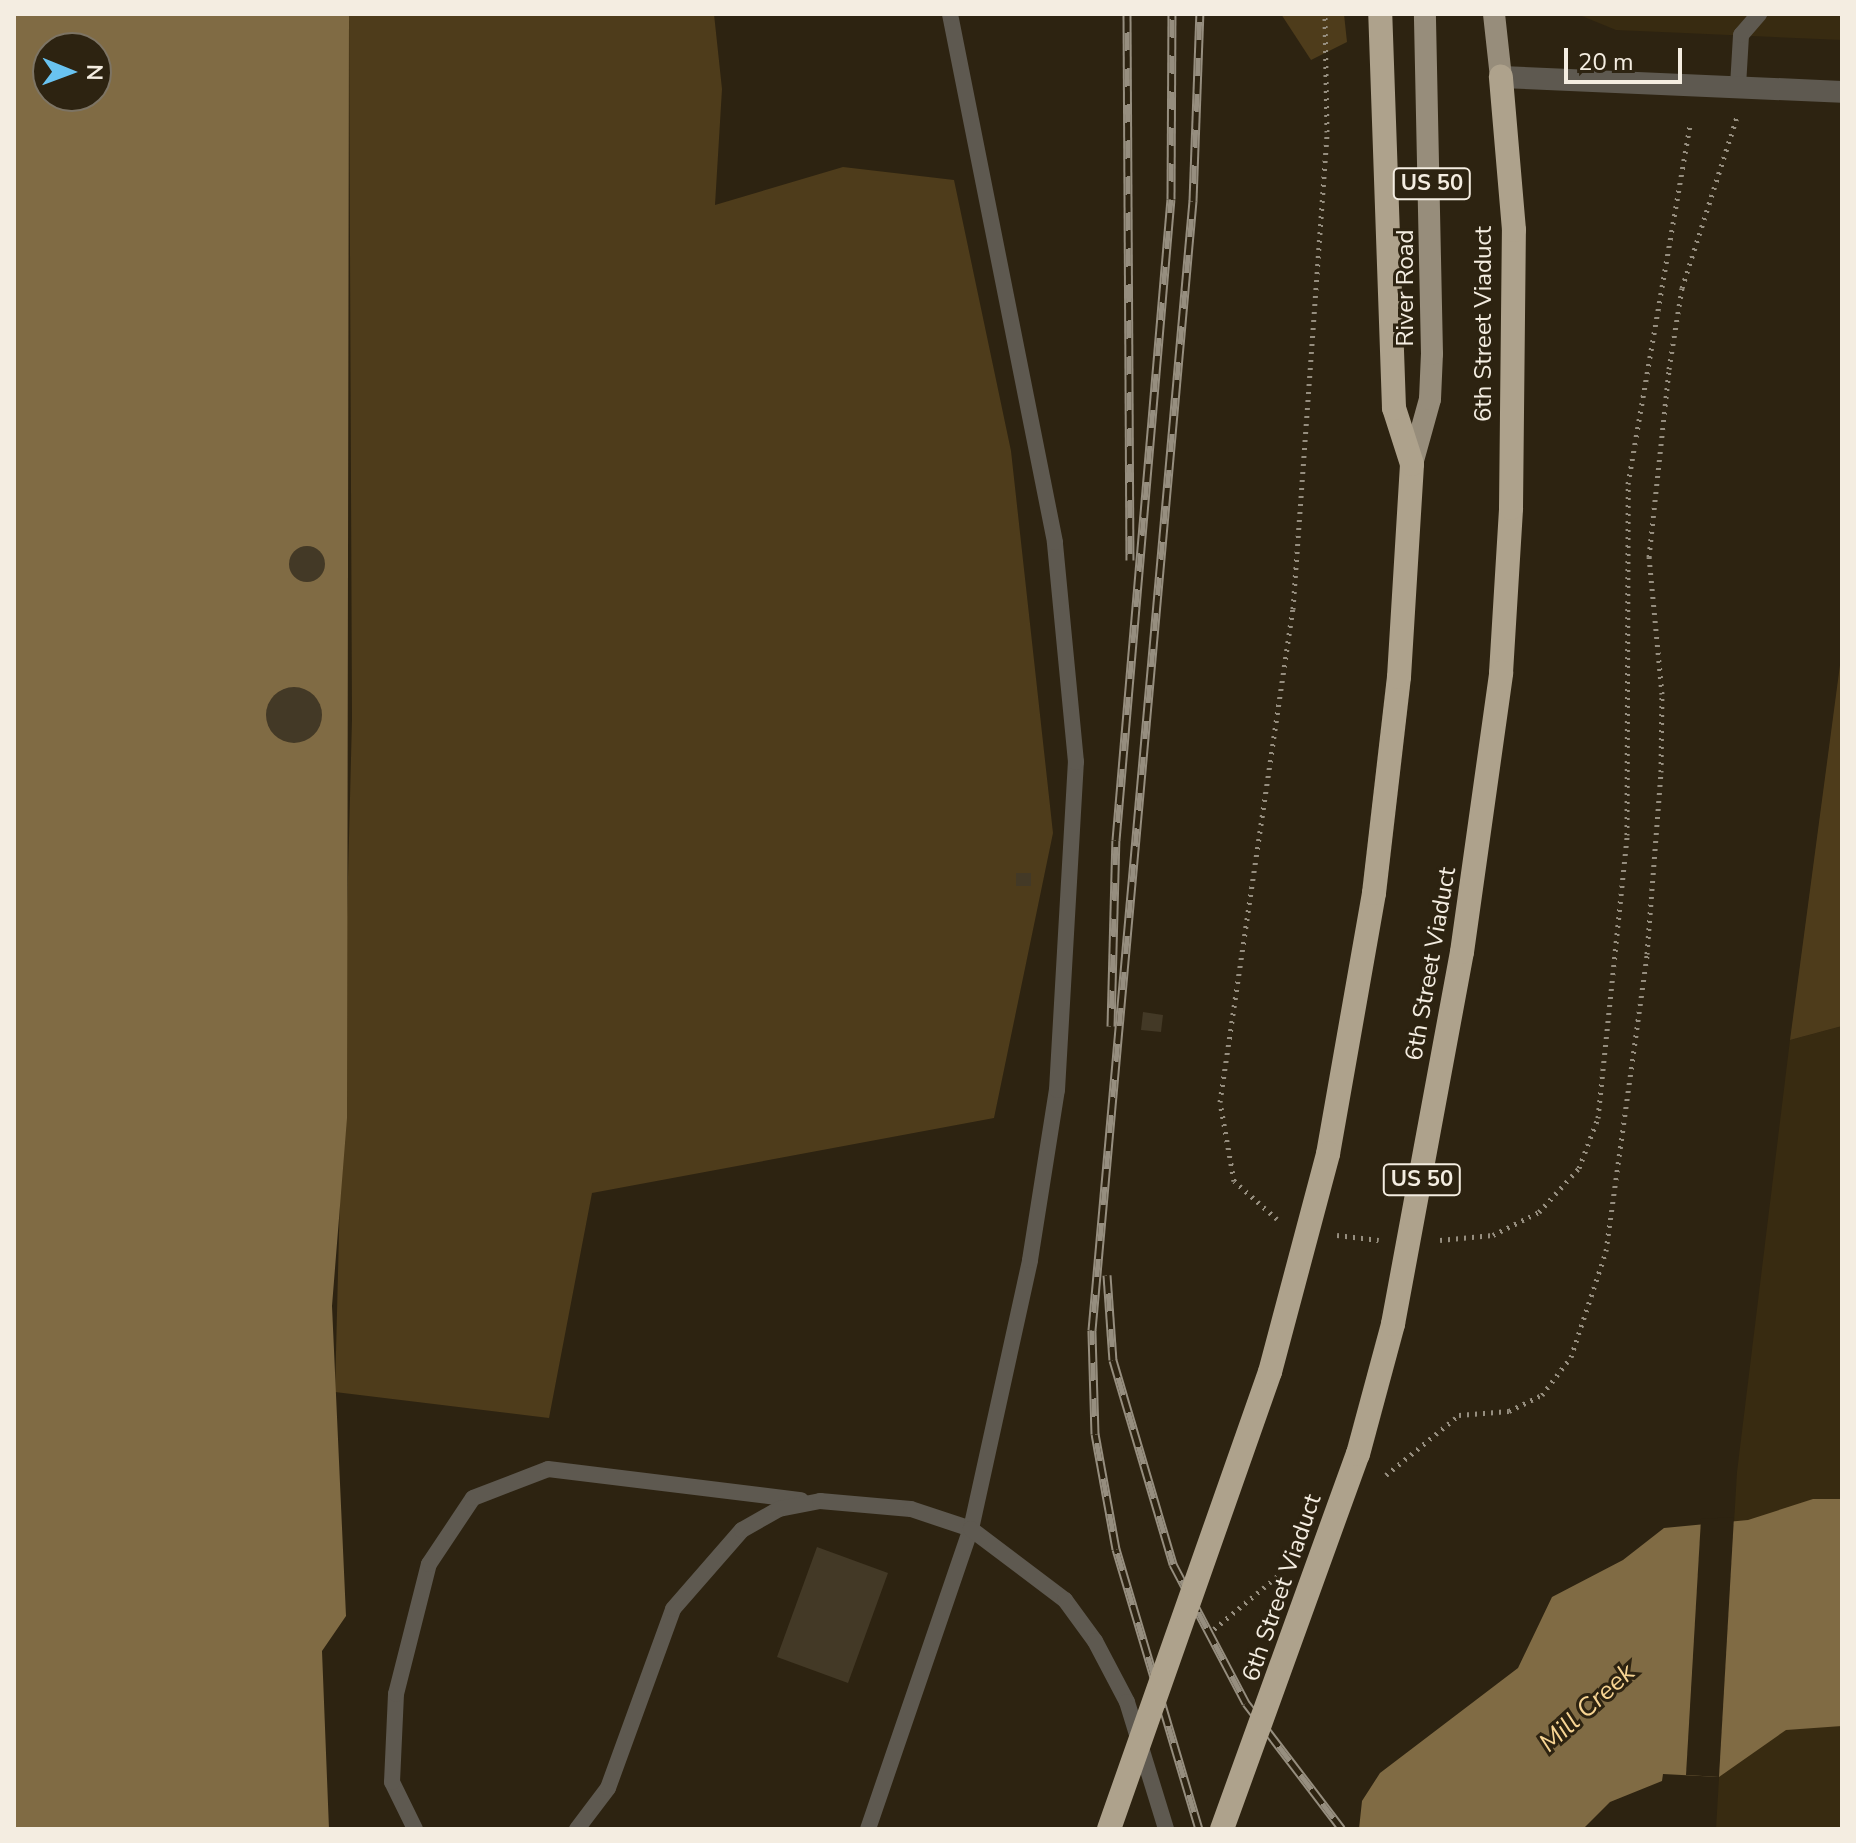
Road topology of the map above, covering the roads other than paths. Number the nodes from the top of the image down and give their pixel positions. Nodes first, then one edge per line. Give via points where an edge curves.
1 (950, 14) edge
2 (1380, 14) edge
3 (1425, 14) edge
4 (1494, 14) edge
5 (1759, 14) edge
6 (1501, 77) junction
7 (1740, 86) junction
8 (1842, 92) edge
9 (1412, 464) junction
10 (816, 1502) junction
11 (971, 1529) junction
12 (415, 1829) edge
13 (577, 1829) edge
14 (868, 1829) edge
15 (1109, 1829) edge
16 (1166, 1829) edge
17 (1222, 1829) edge

1 - 11 lane via 1055,542 1076,762 1057,1090 1030,1260
2 - 9 highway via 1394,408
3 - 9 main road, River Road / US 50 via 1432,354 1430,399
4 - 6 main road, US 50
5 - 7 lane via 1741,35
6 - 7 street
6 - 17 highway, 6th Street Viaduct / US 50, bridge via 1514,230 1501,673 1414,1233 1358,1454
7 - 8 street
9 - 15 highway, US 50, bridge via 1399,677 1374,893 1328,1154 1270,1372
10 - 11 lane via 911,1509
10 - 12 lane via 548,1469 473,1498 429,1564 396,1694 392,1782
10 - 13 lane via 779,1509 742,1530 702,1568 673,1609 608,1788
11 - 14 lane
11 - 16 lane via 1065,1600 1095,1641 1127,1702

